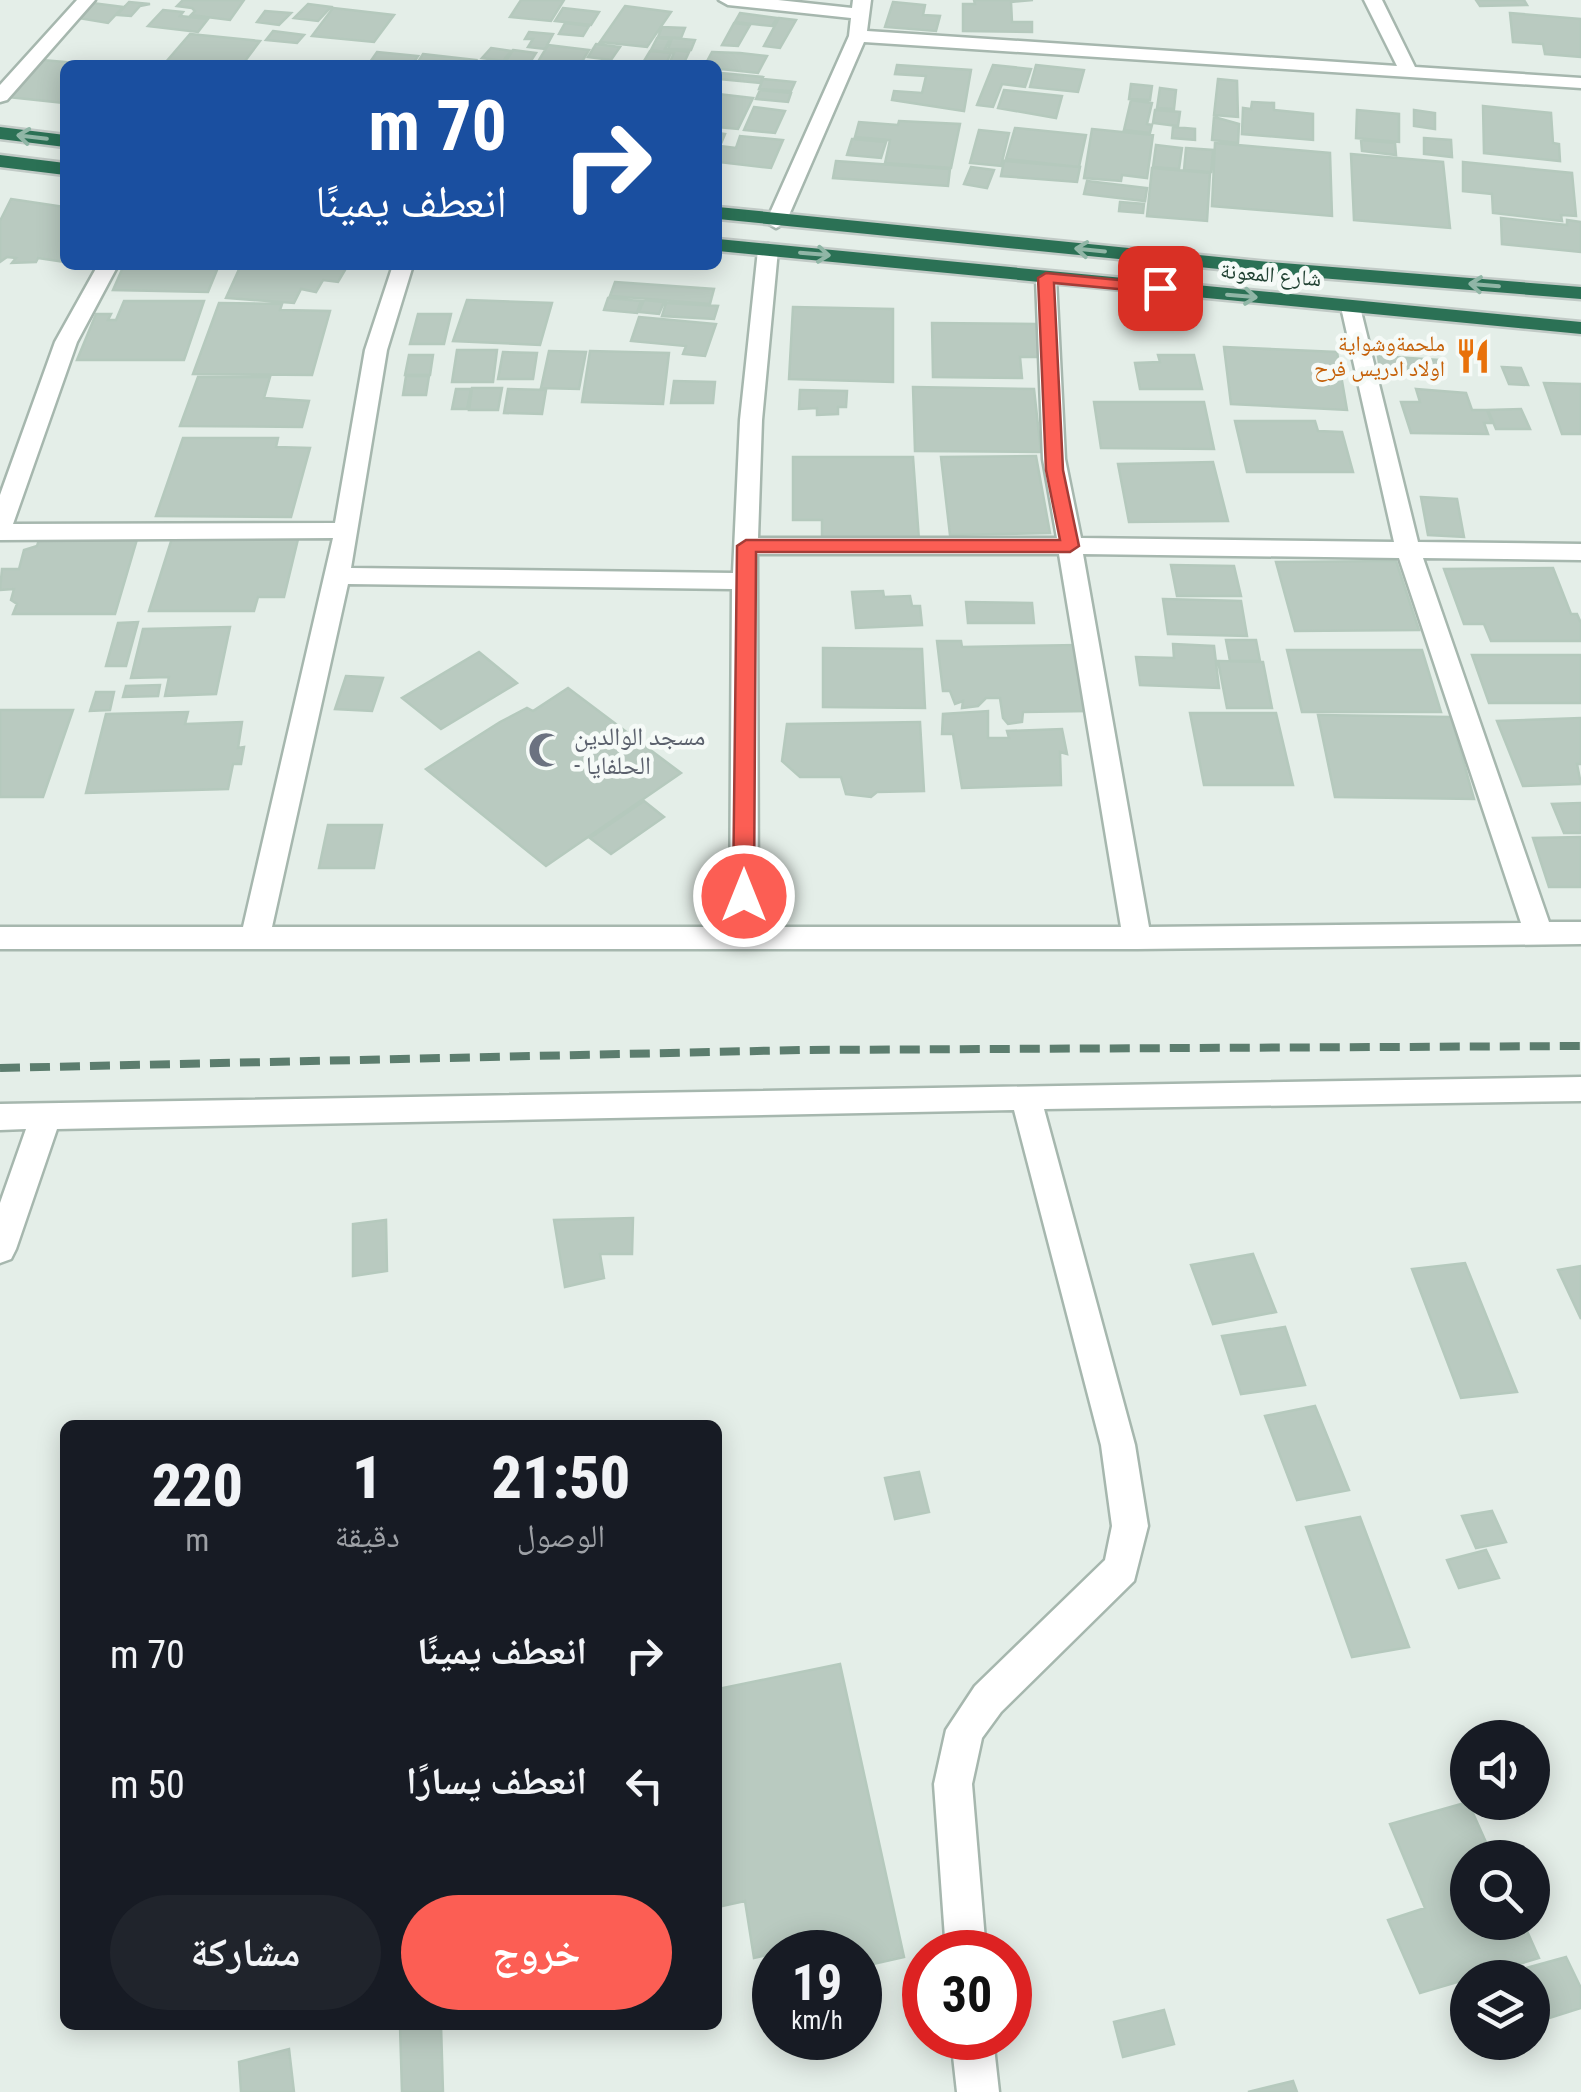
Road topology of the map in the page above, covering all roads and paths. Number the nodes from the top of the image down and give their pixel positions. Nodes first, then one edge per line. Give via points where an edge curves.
1 (86, 0) edge
2 (728, 0) edge
3 (1373, 0) edge
4 (862, 7) edge
5 (858, 36) junction
6 (1410, 74) junction
7 (1581, 82) edge
8 (0, 96) edge
9 (0, 132) edge
10 (60, 140) edge
11 (0, 162) edge
12 (60, 168) edge
13 (722, 215) edge
14 (776, 222) junction
15 (722, 245) edge
16 (768, 250) junction
17 (105, 270) edge
18 (401, 270) edge
19 (1046, 278) junction
20 (1581, 293) edge
21 (1352, 307) junction
22 (1581, 328) edge
23 (0, 530) edge
24 (344, 530) junction
25 (746, 546) junction
26 (1070, 546) junction
27 (1407, 548) junction
28 (1581, 552) edge
29 (338, 576) junction
30 (745, 581) junction
31 (1538, 932) junction
32 (1581, 933) edge
33 (744, 935) junction
34 (0, 938) edge
35 (255, 938) junction
36 (1137, 938) junction
37 (1581, 1090) edge
38 (1026, 1098) junction
39 (46, 1115) junction
40 (0, 1117) edge
41 (0, 1249) edge
42 (964, 1930) edge
43 (974, 2060) edge
44 (978, 2092) edge

1 - 8 street
2 - 4 street
3 - 6 street
4 - 5 street
5 - 6 street
5 - 14 street
6 - 7 street
10 -> 9 highway
11 - 12 highway
13 - 14 highway, شارع المعونة
20 -> 14 highway, شارع المعونة
15 - 16 highway, شارع المعونة
16 -> 19 highway, شارع المعونة
16 - 25 street via 756,338
17 - 23 street via 66,342
18 - 24 street via 376,350
19 -> 21 highway, شارع المعونة
19 - 26 street via 1055,470
21 - 22 highway, شارع المعونة
21 - 27 street
23 - 24 street
24 - 29 street
25 - 26 street
25 - 30 street
26 - 27 street
26 - 36 street
27 - 28 street
27 - 31 street
29 - 30 street
29 - 35 street
30 - 33 street
31 - 32 street
31 - 36 street
33 - 35 street
33 - 36 street
34 - 35 street
37 - 38 street
38 - 39 street
38 - 42 street via 1114,1428 1130,1526 1121,1569 988,1699 965,1730 953,1784
39 - 40 street
39 - 41 street
43 - 44 street

